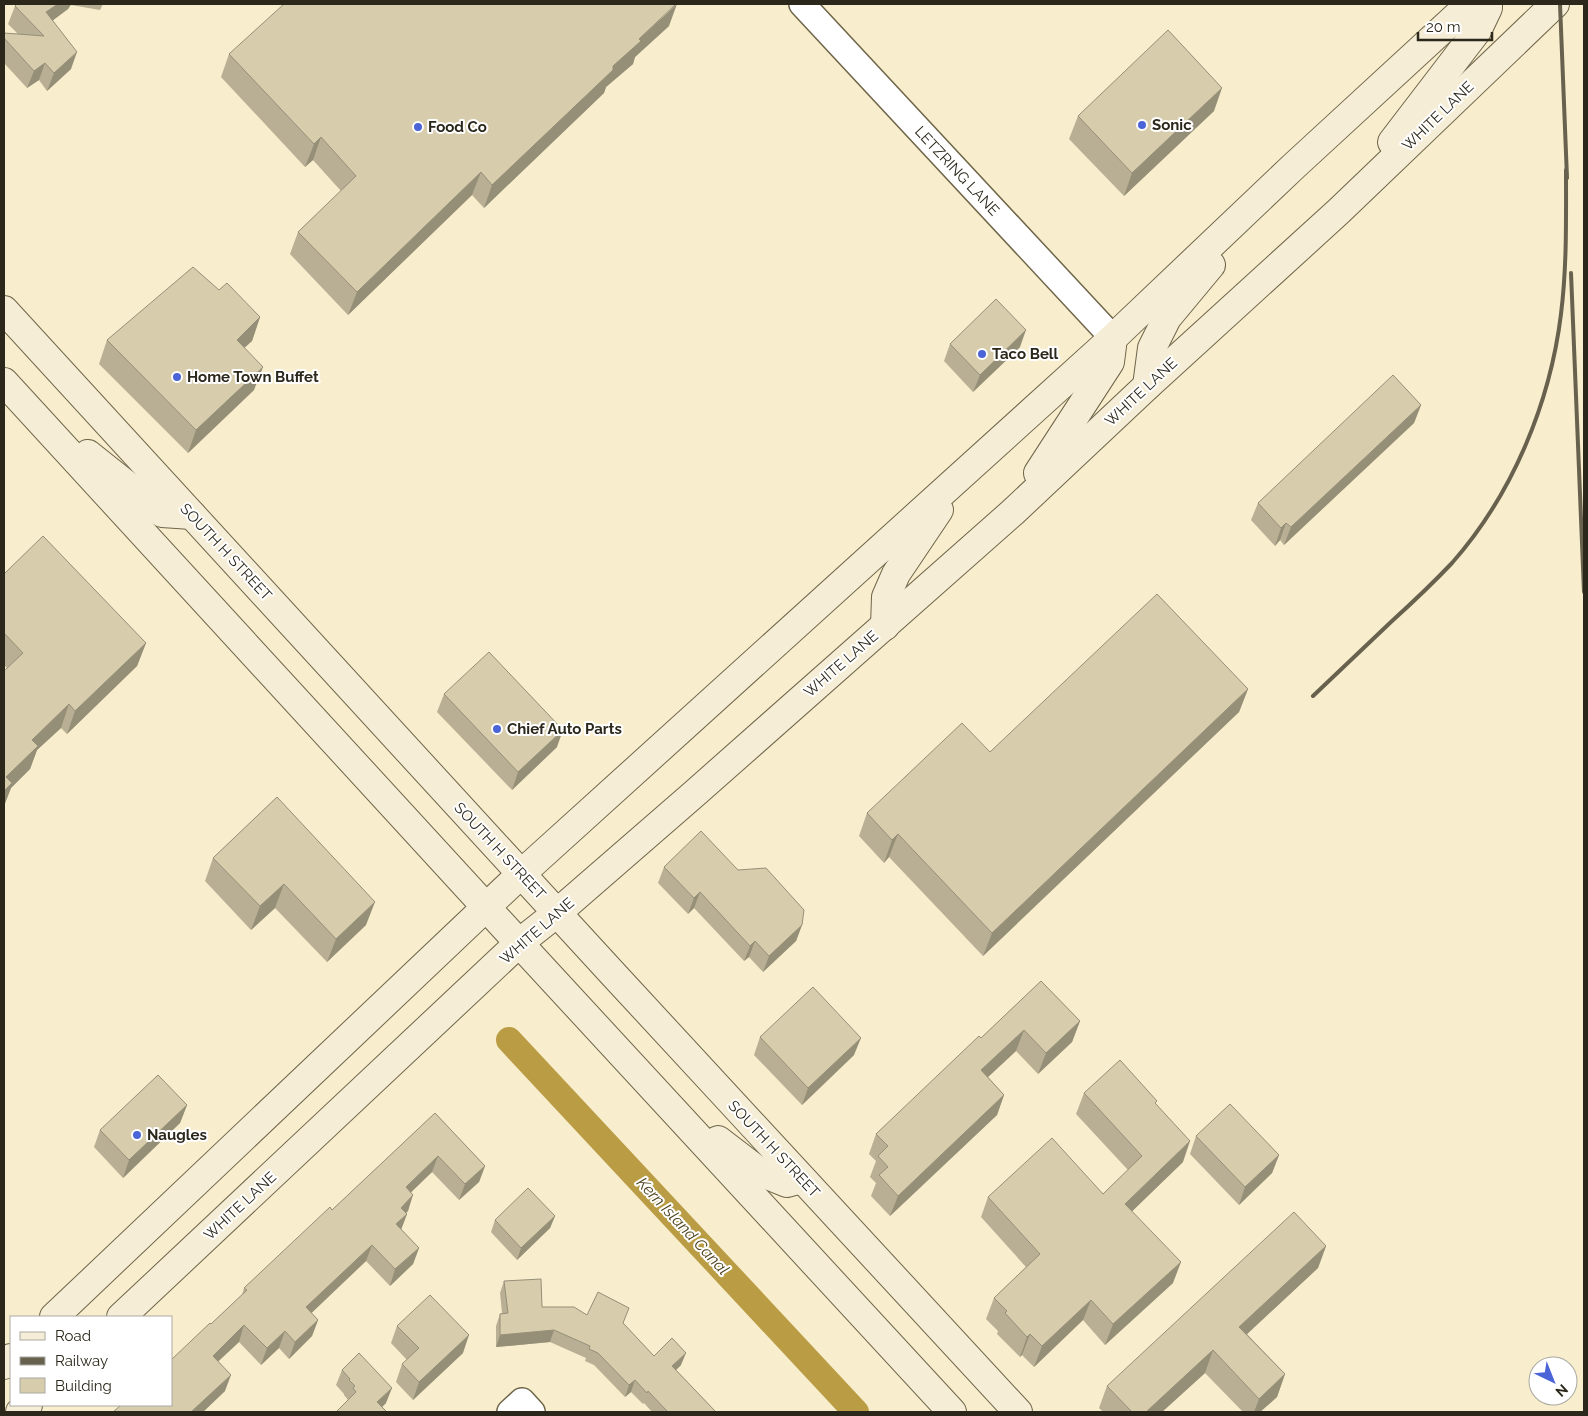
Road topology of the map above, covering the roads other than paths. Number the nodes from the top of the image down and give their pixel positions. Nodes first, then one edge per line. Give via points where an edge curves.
1 (802, 4) edge
2 (1470, 4) edge
3 (1488, 4) edge
4 (1555, 4) edge
5 (1294, 166) junction
6 (1339, 211) junction
7 (4, 310) edge
8 (1113, 338) junction
9 (4, 382) edge
10 (1147, 386) junction
11 (26, 406) junction
12 (966, 472) junction
13 (1013, 512) junction
14 (192, 515) junction
15 (885, 626) junction
16 (521, 874) junction
17 (486, 908) junction
18 (557, 913) junction
19 (519, 944) junction
20 (659, 1095) junction
21 (802, 1179) junction
22 (55, 1316) edge
23 (122, 1316) edge
24 (952, 1412) edge
25 (1018, 1412) edge

1 - 8 street, LETZRING LANE
2 - 5 main road
3 - 6 main road via 1477,31
4 - 6 main road, WHITE LANE
5 - 8 main road
5 - 10 main road via 1167,318 1152,348
6 - 10 main road, WHITE LANE
7 - 14 main road, SOUTH H STREET
8 - 12 main road
8 - 13 main road via 1110,362
9 - 11 main road
10 - 13 main road, WHITE LANE
11 - 14 main road via 162,513
11 - 17 main road
12 - 15 main road via 896,574 886,597
12 - 16 main road
13 - 15 main road, WHITE LANE
14 - 16 main road, SOUTH H STREET
15 - 18 main road, WHITE LANE
16 - 17 main road
16 - 18 main road, SOUTH H STREET
17 - 19 main road
17 - 22 main road
18 - 19 main road, WHITE LANE
18 - 21 main road, SOUTH H STREET
19 - 20 main road
19 - 23 main road, WHITE LANE
20 - 21 main road via 760,1172 787,1183
20 - 24 main road
21 - 25 main road, SOUTH H STREET

